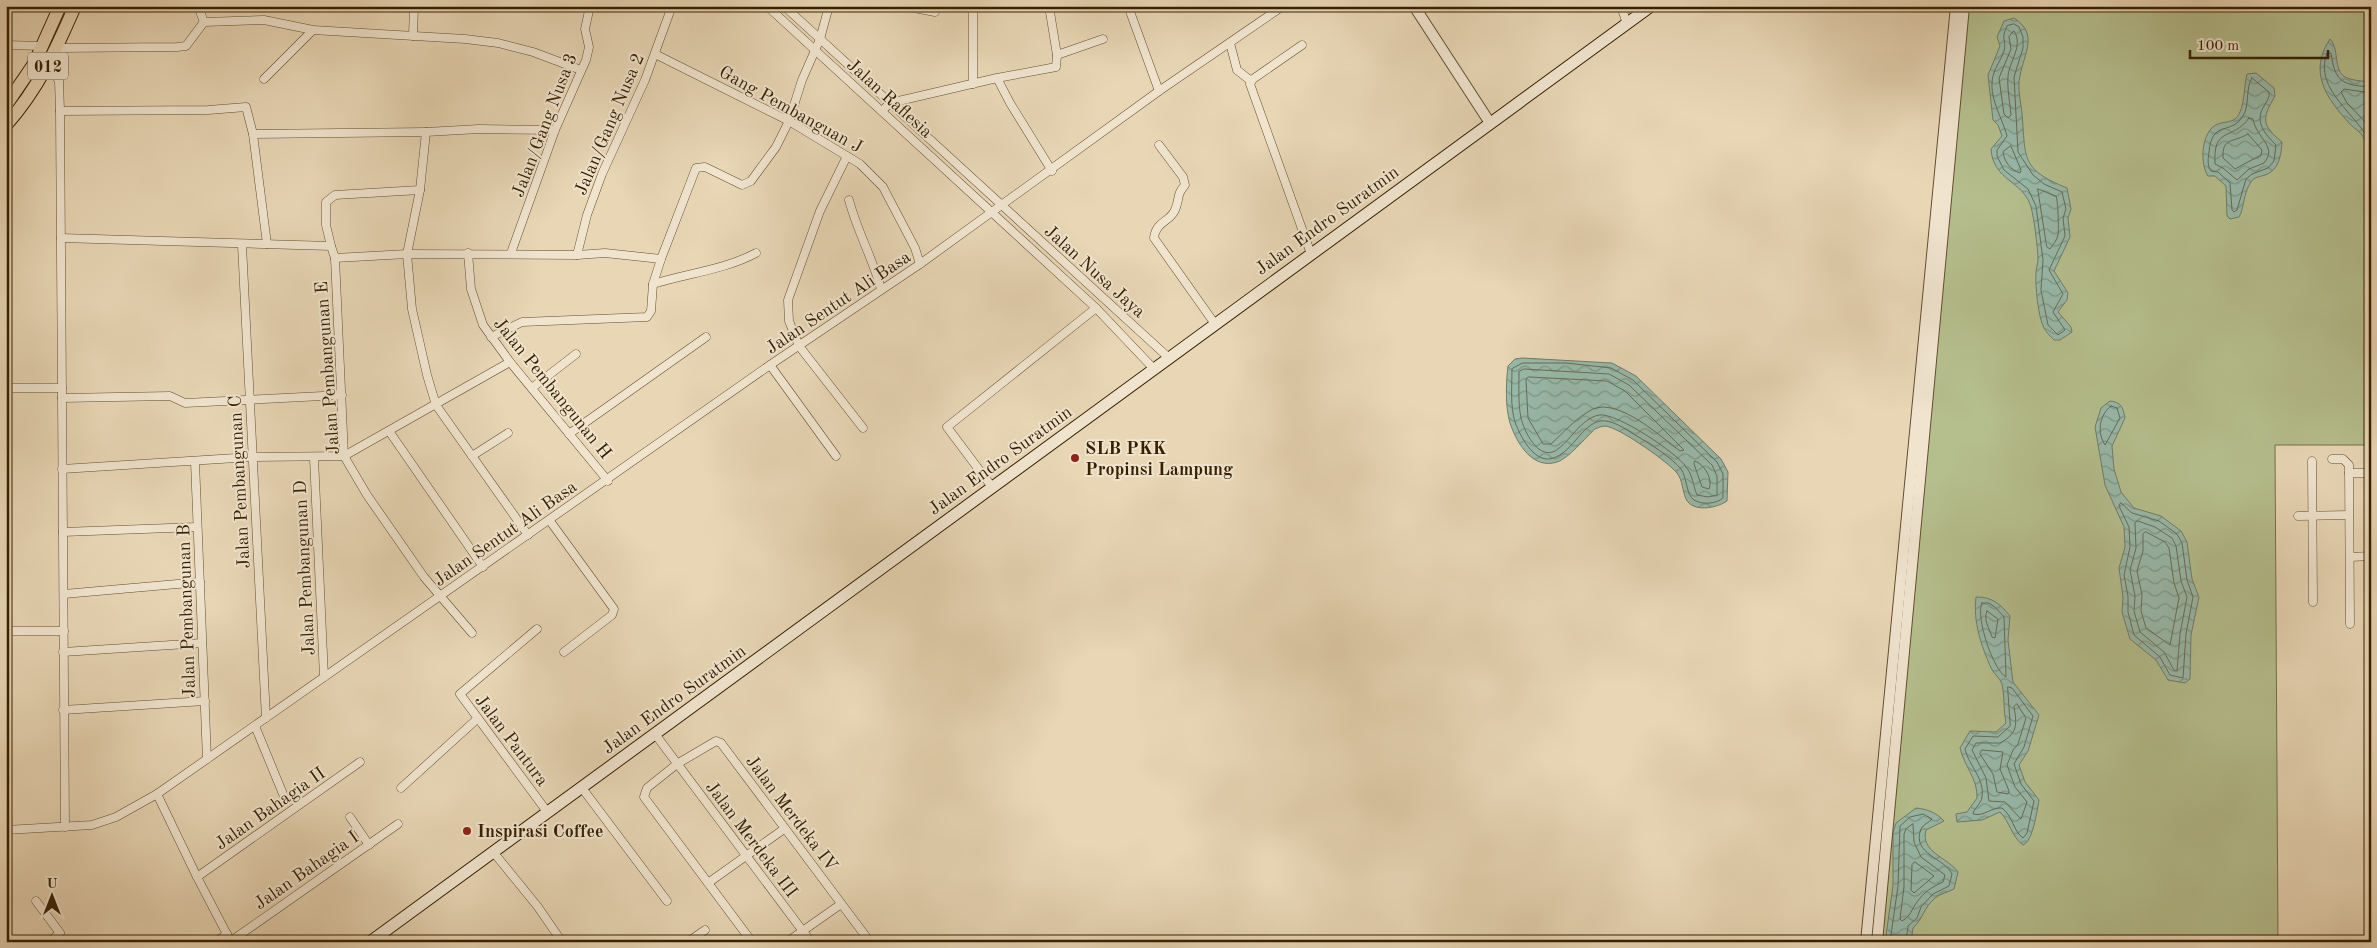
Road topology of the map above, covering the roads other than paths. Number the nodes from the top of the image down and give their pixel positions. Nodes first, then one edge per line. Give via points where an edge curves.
1 (60, 6) edge
2 (74, 6) edge
3 (198, 6) edge
4 (414, 6) edge
5 (590, 6) edge
6 (672, 6) edge
7 (768, 6) edge
8 (784, 6) edge
9 (829, 6) edge
10 (904, 6) edge
11 (972, 6) edge
12 (1050, 6) edge
13 (1128, 6) edge
14 (1414, 6) edge
15 (1621, 6) edge
16 (1651, 6) edge
17 (1956, 6) edge
18 (1964, 6) edge
19 (1280, 7) edge
20 (935, 12) dead end
21 (204, 22) junction
22 (1627, 24) junction
23 (313, 30) junction
24 (413, 36) junction
25 (1103, 39) dead end
26 (1230, 43) junction
27 (817, 44) junction
28 (6, 45) edge
29 (1302, 45) dead end
30 (43, 46) junction
31 (57, 48) junction
32 (656, 54) junction
33 (1057, 55) junction
34 (49, 64) junction
35 (581, 70) junction
36 (997, 78) junction
37 (264, 79) dead end
38 (1251, 81) junction
39 (974, 84) junction
40 (1159, 91) junction
41 (6, 105) edge
42 (886, 107) junction
43 (60, 111) junction
44 (789, 122) junction
45 (1490, 122) junction
46 (6, 125) edge
47 (555, 130) junction
48 (426, 132) junction
49 (253, 134) junction
50 (1159, 145) dead end
51 (848, 156) junction
52 (1052, 171) junction
53 (420, 190) junction
54 (849, 200) dead end
55 (1000, 206) junction
56 (992, 214) junction
57 (61, 238) junction
58 (267, 244) junction
59 (242, 245) junction
60 (331, 246) junction
61 (468, 253) junction
62 (511, 253) junction
63 (756, 253) dead end
64 (407, 254) junction
65 (1311, 254) junction
66 (576, 255) junction
67 (335, 258) junction
68 (661, 259) junction
69 (920, 264) junction
70 (653, 284) junction
71 (881, 289) junction
72 (1096, 308) junction
73 (1215, 324) junction
74 (491, 337) junction
75 (706, 337) dead end
76 (799, 346) junction
77 (576, 354) dead end
78 (1169, 358) junction
79 (510, 362) junction
80 (770, 365) junction
81 (1154, 369) junction
82 (6, 388) edge
83 (62, 388) junction
84 (532, 388) junction
85 (342, 395) junction
86 (62, 398) junction
87 (249, 400) junction
88 (436, 405) junction
89 (863, 428) dead end
90 (389, 431) junction
91 (508, 434) dead end
92 (569, 434) junction
93 (344, 456) junction
94 (472, 456) junction
95 (836, 456) dead end
96 (252, 457) junction
97 (314, 458) junction
98 (2332, 459) dead end
99 (2312, 461) dead end
100 (195, 462) junction
101 (62, 469) junction
102 (2349, 473) junction
103 (2371, 473) edge
104 (608, 481) junction
105 (992, 488) junction
106 (2349, 515) junction
107 (2298, 516) dead end
108 (2312, 517) junction
109 (550, 520) junction
110 (197, 526) junction
111 (63, 532) junction
112 (528, 535) junction
113 (2371, 556) edge
114 (2350, 557) junction
115 (483, 567) junction
116 (200, 582) junction
117 (64, 594) junction
118 (440, 597) junction
119 (2313, 602) dead end
120 (2350, 624) dead end
121 (537, 629) dead end
122 (6, 631) edge
123 (64, 631) junction
124 (472, 633) dead end
125 (202, 643) junction
126 (63, 652) junction
127 (564, 652) dead end
128 (324, 677) junction
129 (205, 701) junction
130 (63, 710) junction
131 (266, 718) junction
132 (477, 719) junction
133 (255, 726) junction
134 (655, 734) junction
135 (208, 759) junction
136 (360, 762) dead end
137 (678, 764) junction
138 (401, 788) dead end
139 (582, 788) junction
140 (157, 794) junction
141 (283, 794) dead end
142 (548, 813) junction
143 (350, 817) dead end
144 (398, 824) dead end
145 (65, 827) junction
146 (784, 829) junction
147 (6, 830) edge
148 (369, 845) junction
149 (494, 853) junction
150 (745, 855) junction
151 (197, 877) junction
152 (708, 883) junction
153 (36, 901) dead end
154 (667, 901) dead end
155 (841, 904) junction
156 (706, 930) dead end
157 (802, 930) junction
158 (230, 939) edge
159 (49, 942) edge
160 (216, 942) edge
161 (370, 942) edge
162 (562, 942) edge
163 (688, 942) edge
164 (752, 942) edge
165 (787, 942) edge
166 (811, 942) edge
167 (870, 942) edge
168 (1866, 942) edge
169 (1877, 942) edge

1 - 30 main road, 012
2 - 31 main road, 012
3 - 21 street
4 - 24 street
5 - 35 street, Jalan/Gang Nusa 3 via 585,29 589,52
6 - 32 street, Jalan/Gang Nusa 2
7 - 27 street, Jalan Raflesia
8 - 27 street, Jalan Raflesia
9 - 27 street
10 - 20 street
11 - 39 street
12 - 33 street
13 - 40 street
14 - 45 street
15 - 22 street
16 - 22 main road, Jalan Endro Suratmin
17 - 168 street via 1909,522 1898,602
18 - 169 street
19 - 26 street, Jalan Sentut Ali Basa
21 - 23 street via 264,20
21 - 31 street via 186,46
22 - 45 main road, Jalan Endro Suratmin
23 - 24 street
23 - 37 street
24 - 35 street via 498,43
25 - 33 street
26 - 38 street via 1237,70
26 - 40 street, Jalan Sentut Ali Basa
27 - 42 street, Jalan Raflesia
27 - 42 street, Jalan Raflesia
27 - 44 street
28 - 30 street
29 - 38 street
30 - 41 main road, 012 via 25,80
31 - 34 main road, 012
32 - 44 street, Gang Pembanguan J
32 - 66 street, Jalan/Gang Nusa 2 via 602,174
33 - 36 street via 1056,67
34 - 43 street via 59,81
34 - 46 main road, 012 via 29,97
35 - 47 street, Jalan/Gang Nusa 3
36 - 39 street
36 - 52 street
38 - 65 street
39 - 42 street
40 - 52 street, Jalan Sentut Ali Basa
42 - 55 street, Jalan Raflesia
42 - 56 street, Jalan Raflesia
43 - 49 street via 246,107
43 - 57 street
44 - 51 street, Gang Pembanguan J
44 - 68 street via 776,147 747,184 736,183 705,167 696,168
45 - 65 main road, Jalan Endro Suratmin
47 - 48 street
47 - 62 street, Jalan/Gang Nusa 3
48 - 49 street
48 - 53 street
49 - 58 street
50 - 73 street via 1185,185 1178,193 1175,212 1155,228 1154,238
51 - 69 street, Gang Pembanguan J via 883,187
51 - 76 street via 820,211 788,300 789,322
52 - 55 street, Jalan Sentut Ali Basa
53 - 60 street, Jalan Pembangunan E via 335,195 330,198 326,202 326,210
53 - 64 street
54 - 71 street
55 - 56 street, Jalan Sentut Ali Basa
55 - 78 street, Jalan Nusa Jaya
56 - 69 street, Jalan Sentut Ali Basa
56 - 72 street, Jalan Nusa Jaya
57 - 59 street
57 - 83 street
58 - 59 street
58 - 60 street
59 - 87 street, Jalan Pembangunan C
60 - 67 street, Jalan Pembangunan E
61 - 62 street
61 - 64 street
61 - 74 street, Jalan Pembangunan H via 471,289 477,311
62 - 66 street
63 - 70 street via 723,267
64 - 67 street
64 - 88 street via 415,324
65 - 73 main road, Jalan Endro Suratmin
66 - 68 street via 605,253
67 - 85 street, Jalan Pembangunan E
68 - 70 street
69 - 71 street, Jalan Sentut Ali Basa
70 - 74 street via 651,311 647,317 522,322
71 - 76 street, Jalan Sentut Ali Basa
72 - 81 street, Jalan Nusa Jaya
72 - 105 street via 947,427
73 - 78 main road, Jalan Endro Suratmin
74 - 79 street, Jalan Pembangunan H
75 - 92 street
76 - 80 street, Jalan Sentut Ali Basa
76 - 89 street
77 - 84 street
78 - 81 main road, Jalan Endro Suratmin
79 - 84 street, Jalan Pembangunan H
79 - 88 street
80 - 95 street
80 - 104 street, Jalan Sentut Ali Basa
81 - 105 main road, Jalan Endro Suratmin
82 - 83 street
83 - 86 street
84 - 92 street, Jalan Pembangunan H
85 - 87 street
85 - 93 street, Jalan Pembangunan E
86 - 87 street via 170,396 185,403
86 - 101 street
87 - 96 street, Jalan Pembangunan C
88 - 90 street
88 - 94 street
90 - 93 street
90 - 115 street
91 - 94 street
92 - 104 street, Jalan Pembangunan H
93 - 97 street
93 - 118 street, Jalan Pembangunan E via 367,495
94 - 112 street
96 - 97 street
96 - 100 street
96 - 131 street, Jalan Pembangunan C
97 - 128 street, Jalan Pembangunan D
98 - 102 street via 2348,461
99 - 108 street
100 - 101 street
100 - 110 street, Jalan Pembangunan B
101 - 111 street
102 - 103 street
102 - 106 street
104 - 109 street, Jalan Sentut Ali Basa
105 - 134 main road, Jalan Endro Suratmin
106 - 108 street
106 - 114 street
107 - 108 street
108 - 119 street
109 - 112 street, Jalan Sentut Ali Basa
109 - 127 street via 614,609 612,615
110 - 111 street
110 - 116 street, Jalan Pembangunan B
111 - 117 street
112 - 115 street, Jalan Sentut Ali Basa
113 - 114 street
114 - 120 street
115 - 118 street, Jalan Sentut Ali Basa
116 - 117 street
116 - 125 street, Jalan Pembangunan B
117 - 123 street
118 - 124 street, Jalan Pembangunan E
118 - 128 street, Jalan Sentut Ali Basa
121 - 132 street, Jalan Pantura via 461,691 460,696
122 - 123 street
123 - 126 street
125 - 126 street
125 - 129 street, Jalan Pembangunan B
126 - 130 street
128 - 131 street, Jalan Sentut Ali Basa
129 - 130 street
129 - 135 street, Jalan Pembangunan B
130 - 145 street
131 - 133 street, Jalan Sentut Ali Basa
132 - 138 street
132 - 142 street, Jalan Pantura
133 - 135 street, Jalan Sentut Ali Basa
133 - 141 street
134 - 137 street, Jalan Merdeka III
134 - 139 main road, Jalan Endro Suratmin
135 - 140 street, Jalan Sentut Ali Basa
136 - 151 street, Jalan Bahagia II
137 - 146 street, Jalan Merdeka IV via 712,742 720,742
137 - 150 street, Jalan Merdeka III
137 - 152 street via 647,788 644,797
139 - 142 main road, Jalan Endro Suratmin
139 - 154 street
140 - 145 street, Jalan Sentut Ali Basa via 106,821
140 - 151 street
142 - 149 main road, Jalan Endro Suratmin
143 - 148 street
144 - 148 street, Jalan Bahagia I
145 - 147 street, Jalan Sentut Ali Basa
146 - 150 street
146 - 155 street, Jalan Merdeka IV
148 - 158 street, Jalan Bahagia I
149 - 161 main road, Jalan Endro Suratmin
149 - 162 street
150 - 152 street
150 - 157 street, Jalan Merdeka III
151 - 158 street
152 - 164 street
153 - 159 street via 60,933
155 - 157 street
155 - 167 street, Jalan Merdeka IV
156 - 163 street
157 - 165 street
157 - 166 street, Jalan Merdeka III
158 - 160 street, Jalan Bahagia I

